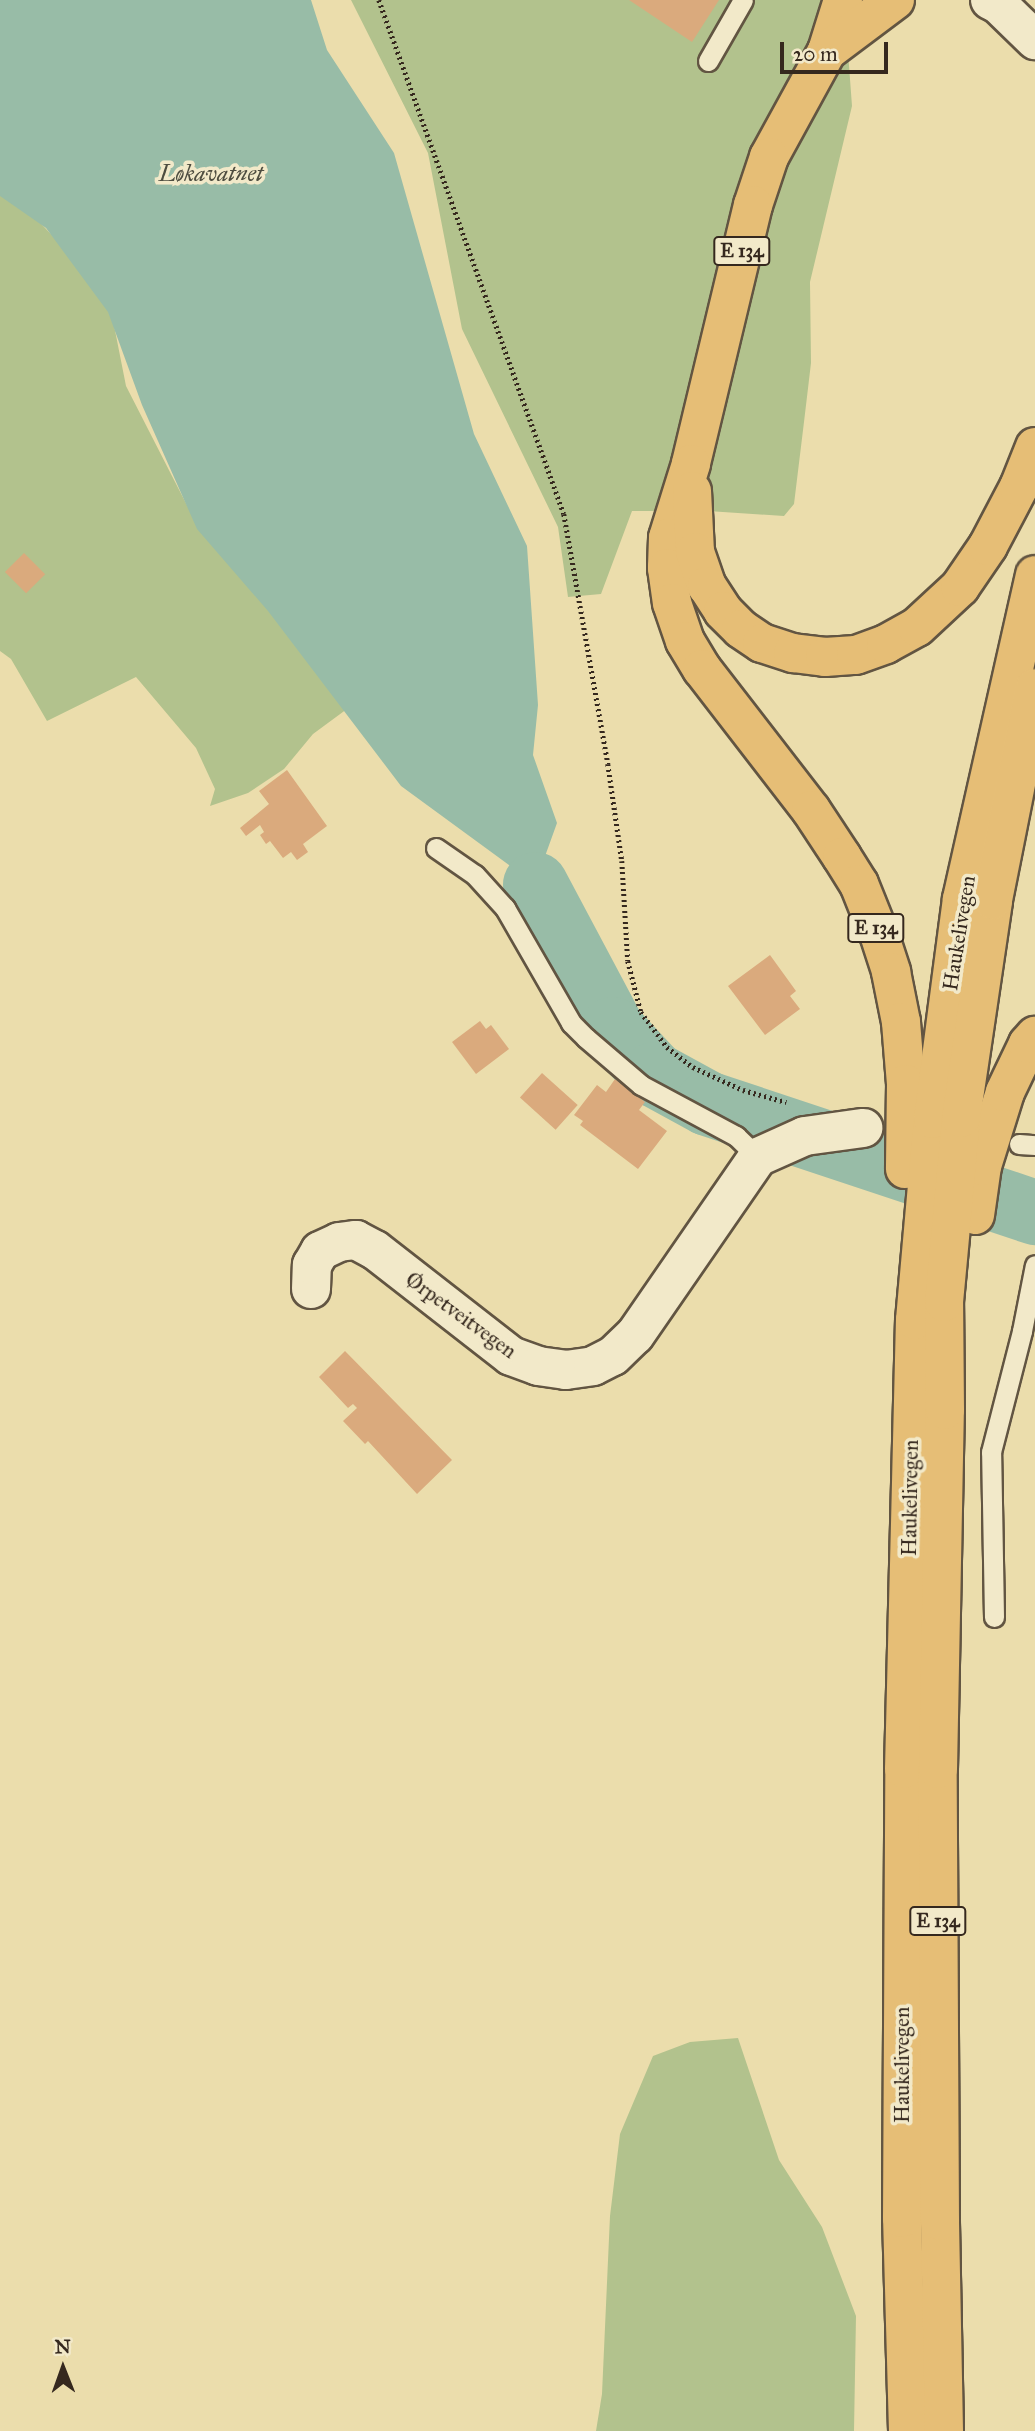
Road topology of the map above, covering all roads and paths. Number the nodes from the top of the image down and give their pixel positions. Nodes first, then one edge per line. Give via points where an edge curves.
1 (379, 0) edge
2 (743, 0) edge
3 (843, 0) edge
4 (895, 0) edge
5 (989, 0) edge
6 (1016, 0) edge
7 (1035, 39) edge
8 (827, 51) junction
9 (708, 61) dead end
10 (1035, 447) edge
11 (691, 464) junction
12 (1035, 575) edge
13 (1035, 688) edge
14 (436, 848) dead end
15 (1035, 1036) edge
16 (863, 1129) dead end
17 (805, 1136) junction
18 (758, 1157) junction
19 (1035, 1265) edge
20 (311, 1289) dead end
21 (945, 1410) junction
22 (911, 1453) junction
23 (994, 1617) dead end
24 (908, 2431) edge
25 (944, 2431) edge

1 - 17 path via 564,514 608,764 622,861 628,961 641,1012 667,1047 693,1067 743,1090 787,1102
2 - 9 lane
3 - 8 highway, E 134
4 - 8 highway, E 134
5 - 7 street
6 - 7 street
8 - 11 highway, E 134 via 769,158 752,205
10 - 11 highway, E 134 via 994,534 960,587 917,627 886,645 856,655 825,657 762,643 723,611 707,586 695,552
11 - 22 highway, E 134 via 668,538 671,603 685,641 811,810 859,884 891,972 906,1084 892,1357
12 - 22 highway, Haukelivegen / E 134 via 962,899 923,1226
13 - 21 highway, Haukelivegen / E 134 via 993,900 961,1118 944,1302
14 - 18 lane via 475,874 505,908 571,1023 586,1038 641,1085 736,1136
15 - 21 highway, E 134 via 1005,1092 982,1166 960,1354
16 - 17 street
17 - 18 street
18 - 20 street, Ørpetveitvegen via 635,1335 613,1356 593,1366 566,1370 511,1356 356,1240 320,1251 312,1265
19 - 23 lane via 991,1452
21 - 25 highway, Haukelivegen / E 134 via 938,1769
22 - 24 highway, Haukelivegen / E 134 via 902,2190

